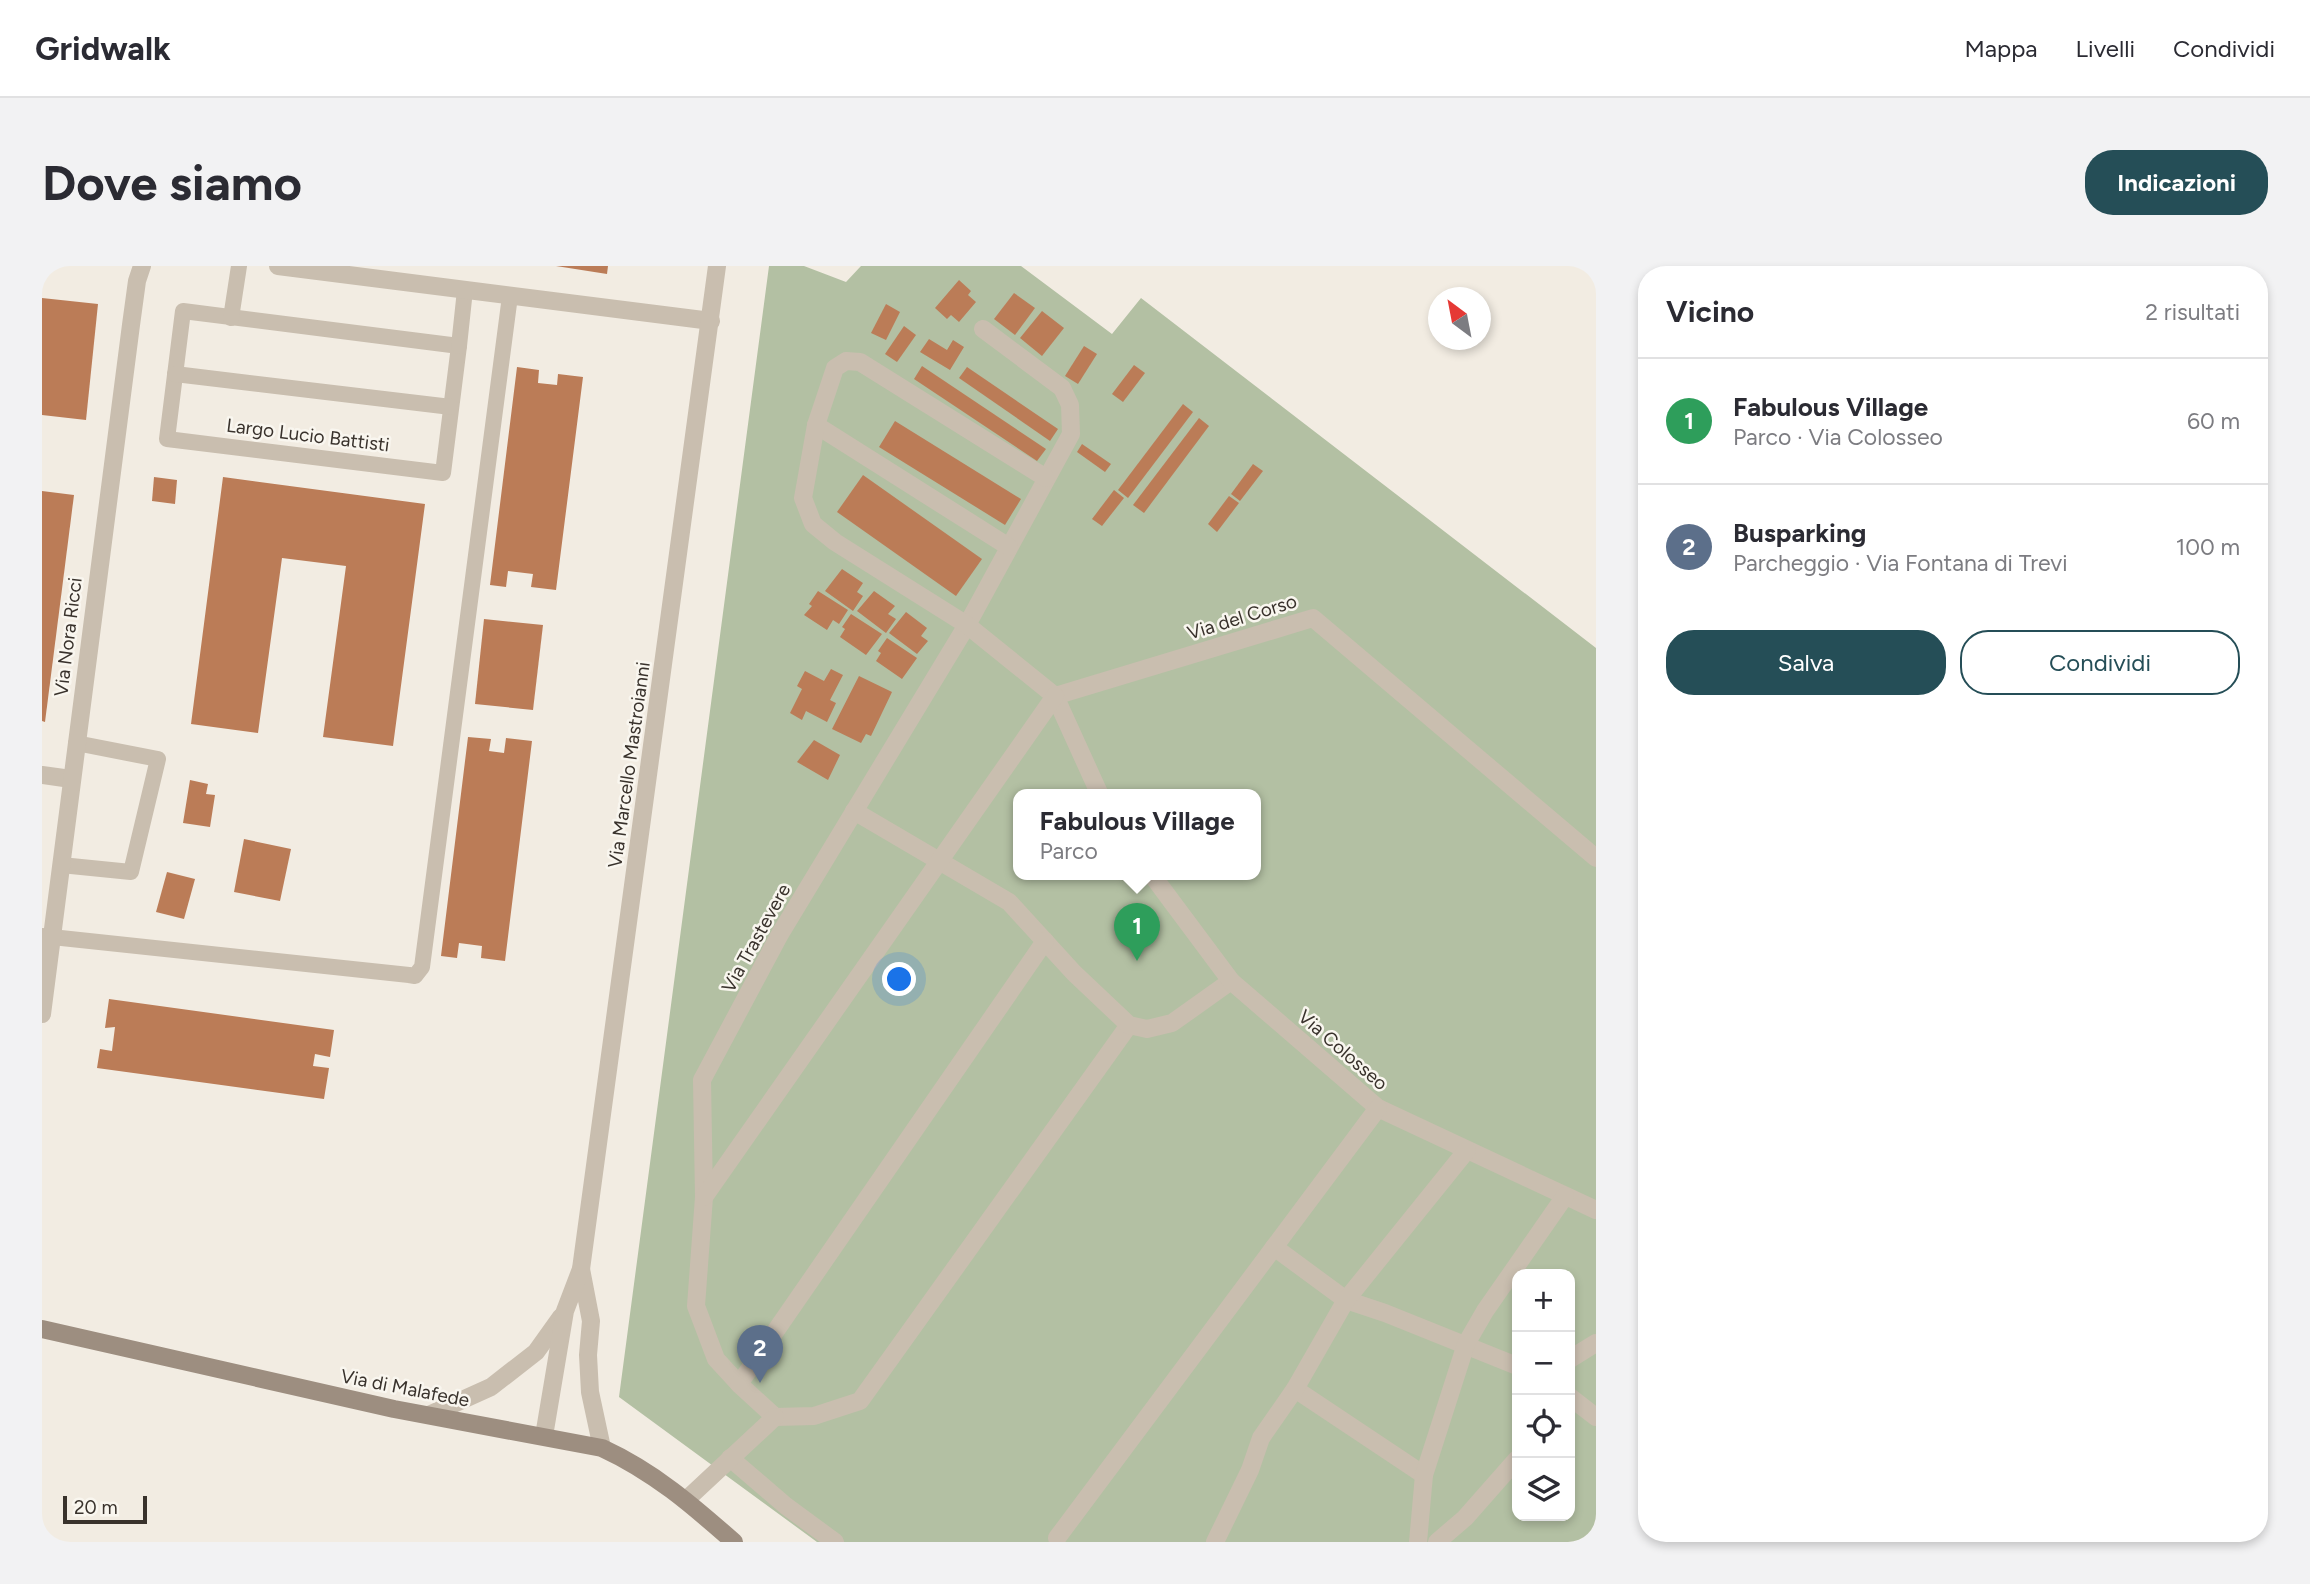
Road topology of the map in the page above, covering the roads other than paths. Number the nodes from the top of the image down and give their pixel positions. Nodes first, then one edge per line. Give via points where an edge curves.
1 (142, 266) edge
2 (239, 266) edge
3 (278, 266) edge
4 (717, 266) edge
5 (465, 290) junction
6 (510, 296) junction
7 (231, 318) junction
8 (711, 321) junction
9 (983, 329) dead end
10 (459, 346) junction
11 (175, 374) junction
12 (451, 407) junction
13 (816, 425) junction
14 (1046, 478) junction
15 (1009, 547) junction
16 (967, 625) junction
17 (1055, 696) junction
18 (76, 743) junction
19 (42, 775) edge
20 (71, 779) junction
21 (1097, 789) edge
22 (854, 811) junction
23 (1596, 858) edge
24 (939, 861) junction
25 (61, 865) junction
26 (1156, 880) edge
27 (47, 937) edge
28 (1045, 941) junction
29 (1231, 981) junction
30 (42, 1014) edge
31 (1129, 1025) junction
32 (1378, 1108) junction
33 (1467, 1150) junction
34 (1565, 1196) junction
35 (704, 1197) junction
36 (1596, 1210) edge
37 (1274, 1247) junction
38 (581, 1269) junction
39 (1346, 1300) junction
40 (565, 1311) junction
41 (42, 1329) edge
42 (1596, 1343) edge
43 (1466, 1344) junction
44 (1575, 1356) edge
45 (1512, 1364) edge
46 (738, 1384) junction
47 (1295, 1388) junction
48 (1575, 1402) edge
49 (429, 1415) junction
50 (775, 1417) junction
51 (1596, 1417) edge
52 (544, 1436) junction
53 (602, 1448) junction
54 (730, 1458) junction
55 (1512, 1465) edge
56 (1423, 1475) junction
57 (686, 1500) junction
58 (1057, 1538) dead end
59 (734, 1542) edge
60 (835, 1542) edge
61 (1215, 1542) edge
62 (1418, 1542) edge
63 (1437, 1542) edge

1 - 18 street, Via Nora Ricci
2 - 7 lane
3 - 5 street
4 - 8 street, Via Marcello Mastroianni
5 - 6 street
5 - 10 lane, Largo Lucio Battisti
6 - 8 street
6 - 27 lane via 419,972 409,975
7 - 10 lane, Largo Lucio Battisti
7 - 11 lane, Largo Lucio Battisti via 183,311
8 - 38 street, Via Marcello Mastroianni
9 - 14 street, Via Trastevere via 1062,388 1070,405 1071,434
10 - 12 lane, Largo Lucio Battisti
11 - 12 lane
11 - 12 lane, Largo Lucio Battisti via 167,439 443,473
13 - 14 street via 835,368 846,360 860,362
13 - 15 street
13 - 16 street via 803,498 813,524
14 - 15 street, Via Trastevere
15 - 16 street, Via Trastevere
16 - 17 street
16 - 22 street, Via Trastevere
17 - 21 street
17 - 23 street, Via del Corso via 1313,618
17 - 24 street
18 - 20 street, Via Nora Ricci
18 - 25 lane via 158,759 131,872
19 - 20 street
20 - 25 street, Via Nora Ricci
22 - 24 street
22 - 35 street, Via Trastevere via 779,934 702,1080
24 - 28 street via 1009,902
24 - 35 street
25 - 27 street, Via Nora Ricci
26 - 29 street, Via Colosseo
27 - 30 street, Via Nora Ricci
28 - 31 street
28 - 46 street
29 - 31 street via 1171,1023 1147,1028
29 - 32 street, Via Colosseo
31 - 50 street via 860,1401 814,1416
32 - 33 street, Via Colosseo
32 - 37 street
33 - 34 street, Via Colosseo
33 - 39 street
34 - 36 street, Via Colosseo
34 - 43 street
35 - 46 street, Via Trastevere via 696,1306 716,1359
37 - 39 street
37 - 58 street
38 - 40 street
38 - 53 street via 592,1321 590,1392
39 - 43 street
39 - 47 street
40 - 49 street via 536,1352 491,1387
40 - 52 street
41 - 49 street, Via di Malafede
42 - 44 street
43 - 45 street
43 - 56 street
46 - 50 street
47 - 56 street
47 - 61 street via 1261,1438
48 - 51 street
49 - 52 street, Via di Malafede
50 - 54 street
52 - 53 street, Via di Malafede
53 - 57 street, Via di Malafede via 633,1462
54 - 57 street
54 - 60 street
55 - 63 street
56 - 62 street
57 - 59 street, Via di Malafede

